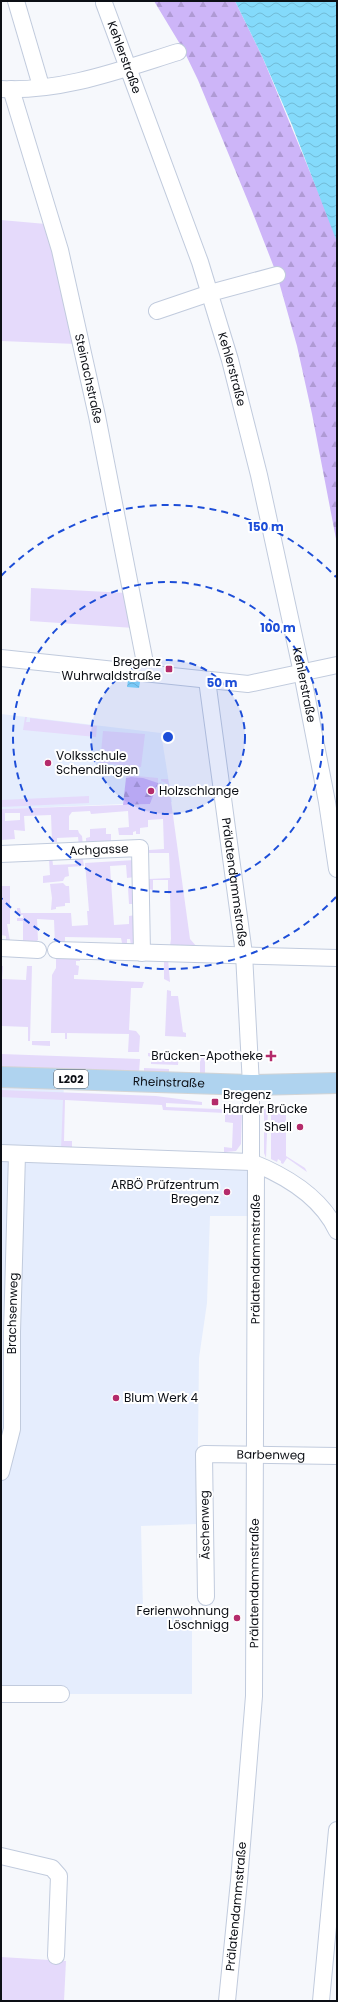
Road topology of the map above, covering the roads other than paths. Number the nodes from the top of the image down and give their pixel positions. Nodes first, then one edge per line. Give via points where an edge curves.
1 (16, 1) edge
2 (104, 3) dead end
3 (178, 52) dead end
4 (128, 67) junction
5 (41, 86) junction
6 (6, 89) edge
7 (276, 275) dead end
8 (210, 293) junction
9 (157, 311) dead end
10 (1, 658) edge
11 (337, 665) edge
12 (147, 673) junction
13 (302, 673) junction
14 (207, 680) junction
15 (1, 854) edge
16 (337, 869) edge
17 (1, 948) edge
18 (38, 950) dead end
19 (56, 950) dead end
20 (142, 953) junction
21 (244, 954) junction
22 (337, 958) edge
23 (1, 1077) edge
24 (337, 1083) edge
25 (251, 1085) junction
26 (1, 1153) edge
27 (17, 1154) junction
28 (254, 1163) junction
29 (337, 1231) edge
30 (204, 1454) joint
31 (256, 1454) junction
32 (337, 1456) edge
33 (1, 1472) edge
34 (206, 1597) dead end
35 (1, 1694) edge
36 (61, 1694) dead end
37 (337, 1830) edge
38 (1, 1856) edge
39 (56, 1956) dead end
40 (227, 2001) edge
41 (321, 2001) edge

1 - 5 street
2 - 4 street, Kehlerstraße
3 - 4 street
4 - 5 street via 82,81
4 - 8 street, Kehlerstraße
5 - 6 street
6 - 12 street, Steinachstraße via 52,220 66,272
7 - 8 street
8 - 9 street
8 - 13 street, Kehlerstraße via 259,475
10 - 12 street
11 - 13 street
12 - 14 street
13 - 14 street via 248,684
13 - 16 street, Kehlerstraße
14 - 21 street, Prälatendammstraße
15 - 20 street, Achgasse via 140,848
17 - 18 street
19 - 20 street
20 - 21 street
21 - 22 street
21 - 25 street, Prälatendammstraße
23 - 25 main road, Rheinstraße / L202
24 - 25 main road, Rheinstraße / L202
25 - 28 street, Prälatendammstraße
26 - 27 street
27 - 28 street
27 - 33 street, Brachsenweg via 12,1429
28 - 29 street via 314,1199 328,1214
28 - 31 street, Prälatendammstraße
30 - 31 street, Barbenweg
30 - 34 street, Äschenweg
31 - 32 street, Barbenweg
31 - 40 street, Prälatendammstraße via 254,1696
35 - 36 street
37 - 41 street
38 - 39 street via 52,1868 57,1872 59,1876

